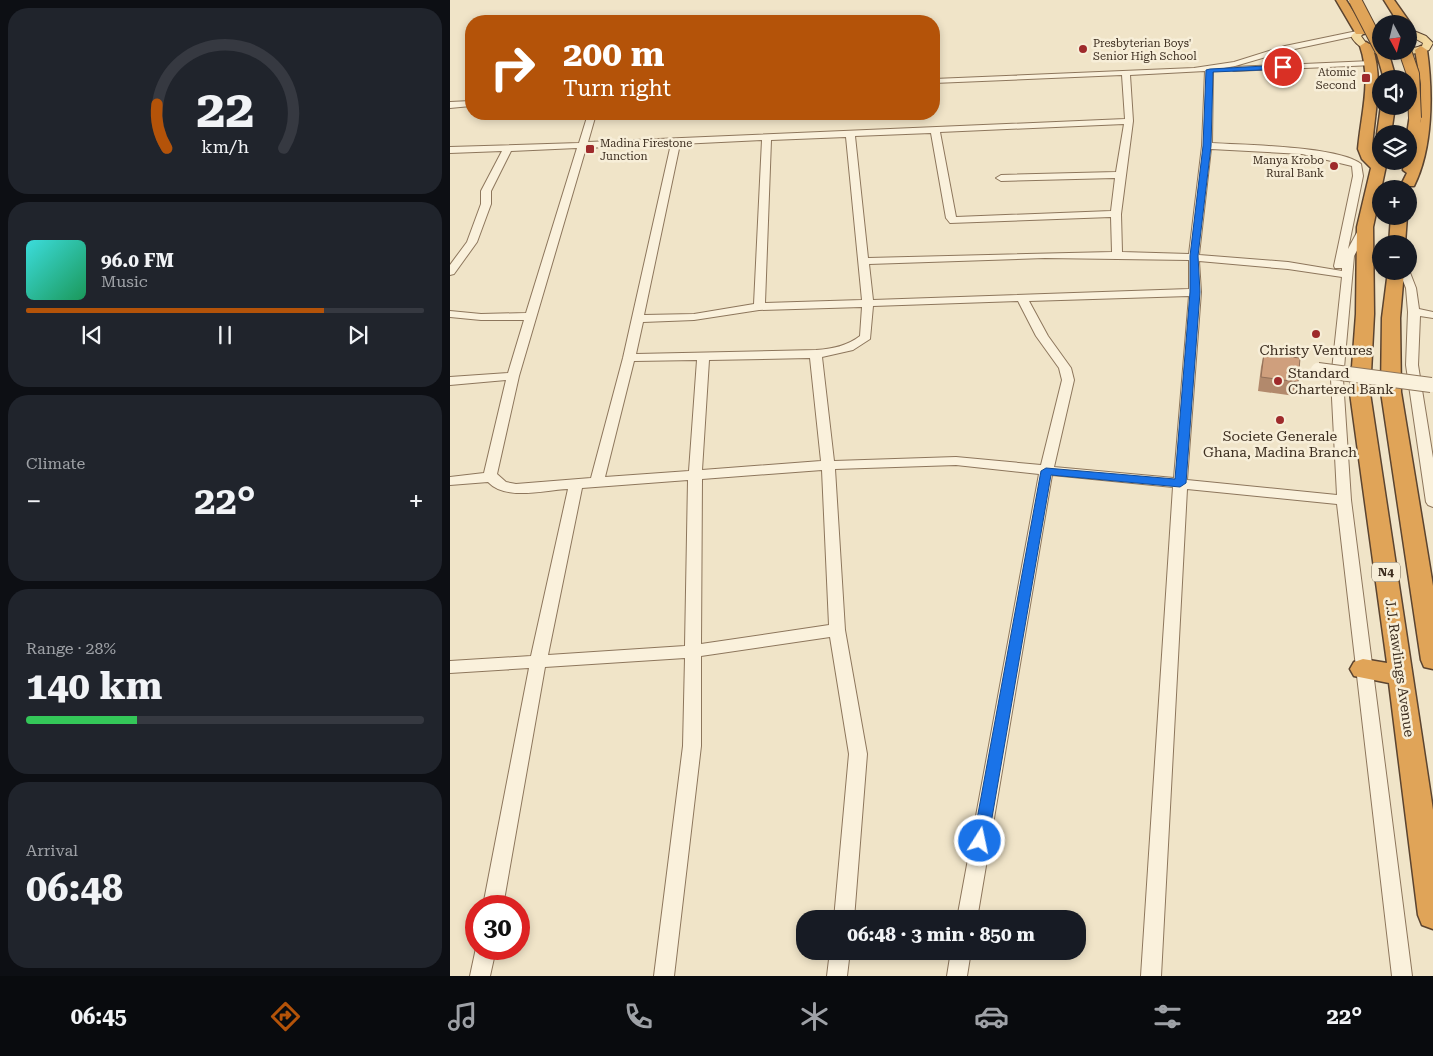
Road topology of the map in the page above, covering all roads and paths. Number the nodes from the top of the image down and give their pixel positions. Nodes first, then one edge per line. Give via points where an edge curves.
1 (1341, 0) edge
2 (1355, 0) edge
3 (1376, 0) edge
4 (1389, 0) edge
5 (1385, 15) edge
6 (1400, 15) edge
7 (1372, 30) edge
8 (1359, 32) junction
9 (1372, 32) edge
10 (1418, 35) edge
11 (1429, 43) edge
12 (1305, 44) junction
13 (1364, 46) junction
14 (1372, 48) edge
15 (1408, 60) edge
16 (1371, 63) junction
17 (1209, 69) junction
18 (1126, 74) junction
19 (940, 81) edge
20 (465, 104) edge
21 (450, 105) edge
22 (590, 120) edge
23 (1129, 120) junction
24 (935, 129) junction
25 (850, 133) junction
26 (767, 137) junction
27 (676, 143) junction
28 (582, 146) junction
29 (1207, 146) junction
30 (508, 148) junction
31 (450, 150) edge
32 (1372, 160) edge
33 (1378, 170) edge
34 (1119, 175) junction
35 (1002, 178) dead end
36 (1409, 180) edge
37 (1411, 180) edge
38 (1116, 214) junction
39 (1365, 227) junction
40 (1117, 254) junction
41 (1194, 256) junction
42 (863, 261) junction
43 (450, 272) edge
44 (1342, 274) junction
45 (1395, 280) edge
46 (1408, 280) edge
47 (1195, 292) junction
48 (1022, 298) junction
49 (868, 304) junction
50 (759, 307) junction
51 (1414, 312) junction
52 (450, 314) edge
53 (1433, 315) edge
54 (531, 316) junction
55 (638, 318) junction
56 (816, 354) junction
57 (703, 356) junction
58 (629, 358) junction
59 (1318, 370) dead end
60 (513, 376) junction
61 (450, 381) edge
62 (1431, 385) dead end
63 (828, 465) junction
64 (1046, 471) junction
65 (696, 475) junction
66 (492, 477) junction
67 (450, 481) edge
68 (597, 483) junction
69 (1180, 483) junction
70 (576, 484) junction
71 (1344, 500) junction
72 (1433, 502) edge
73 (838, 630) junction
74 (694, 651) junction
75 (1433, 660) edge
76 (538, 662) junction
77 (450, 667) edge
78 (1363, 669) junction
79 (1401, 675) junction
80 (495, 895) edge
81 (845, 910) edge
82 (968, 910) edge
83 (1433, 915) edge
84 (484, 960) edge
85 (839, 960) edge
86 (960, 960) edge
87 (480, 976) edge
88 (664, 976) edge
89 (838, 976) edge
90 (957, 976) edge
91 (1151, 976) edge
92 (1402, 976) edge

1 - 8 highway
2 - 9 highway, bridge
3 - 5 highway
4 - 6 highway
7 - 8 main road
8 - 12 street
8 - 13 main road via 1356,39
10 - 11 main road
11 - 37 highway via 1432,109 1426,149
12 - 13 street via 1340,42
12 - 17 street
13 - 14 main road
13 - 16 highway
15 - 36 highway, bridge via 1413,74 1415,118
16 - 17 street
16 - 32 highway via 1373,84 1365,149
17 - 18 street
17 - 29 street
18 - 19 street
18 - 23 street
20 - 21 street
22 - 28 street
23 - 24 street
23 - 34 street
24 - 25 street
24 - 38 street via 951,218 954,220
25 - 26 street
25 - 42 street
26 - 27 street
26 - 50 street
27 - 28 street
27 - 55 street
28 - 30 street
28 - 54 street
29 - 41 street
29 - 44 street via 1283,150 1356,164 1358,176
30 - 31 street
30 - 43 street via 486,191 486,204 472,242
33 - 39 highway, J.J. Rawlings Avenue / N4
34 - 35 street
34 - 38 street
38 - 40 street
39 - 44 street
39 - 79 highway, J.J. Rawlings Avenue / N4 via 1366,314 1360,393
40 - 41 street
40 - 42 street
41 - 44 street
41 - 47 street
42 - 49 street
44 - 71 street via 1337,379
45 - 75 highway, N4 via 1391,318 1391,392
46 - 51 street
47 - 48 street
47 - 69 street
48 - 49 street
48 - 64 street via 1042,336 1065,368 1068,380
49 - 50 street
49 - 56 street via 866,337 859,344
50 - 55 street via 687,317
51 - 53 street
51 - 72 street via 1412,365
52 - 54 street
54 - 60 street
55 - 58 street
56 - 57 street
56 - 63 street
57 - 58 street
57 - 65 street
58 - 68 street
59 - 62 street, bridge
60 - 61 street
60 - 66 street
63 - 64 street via 956,461
63 - 65 street
63 - 73 street
64 - 69 street
64 - 82 street
65 - 68 street
65 - 74 street
66 - 67 street
66 - 70 street via 502,486 516,488
68 - 70 street
69 - 71 street
69 - 91 street
70 - 76 street
71 - 78 street
73 - 74 street
73 - 81 street via 858,754
74 - 76 street
74 - 88 street via 692,746
76 - 77 street
76 - 80 street
78 - 79 highway
78 - 92 street
79 - 83 highway, J.J. Rawlings Avenue / N4
84 - 87 street
85 - 89 street
86 - 90 street

